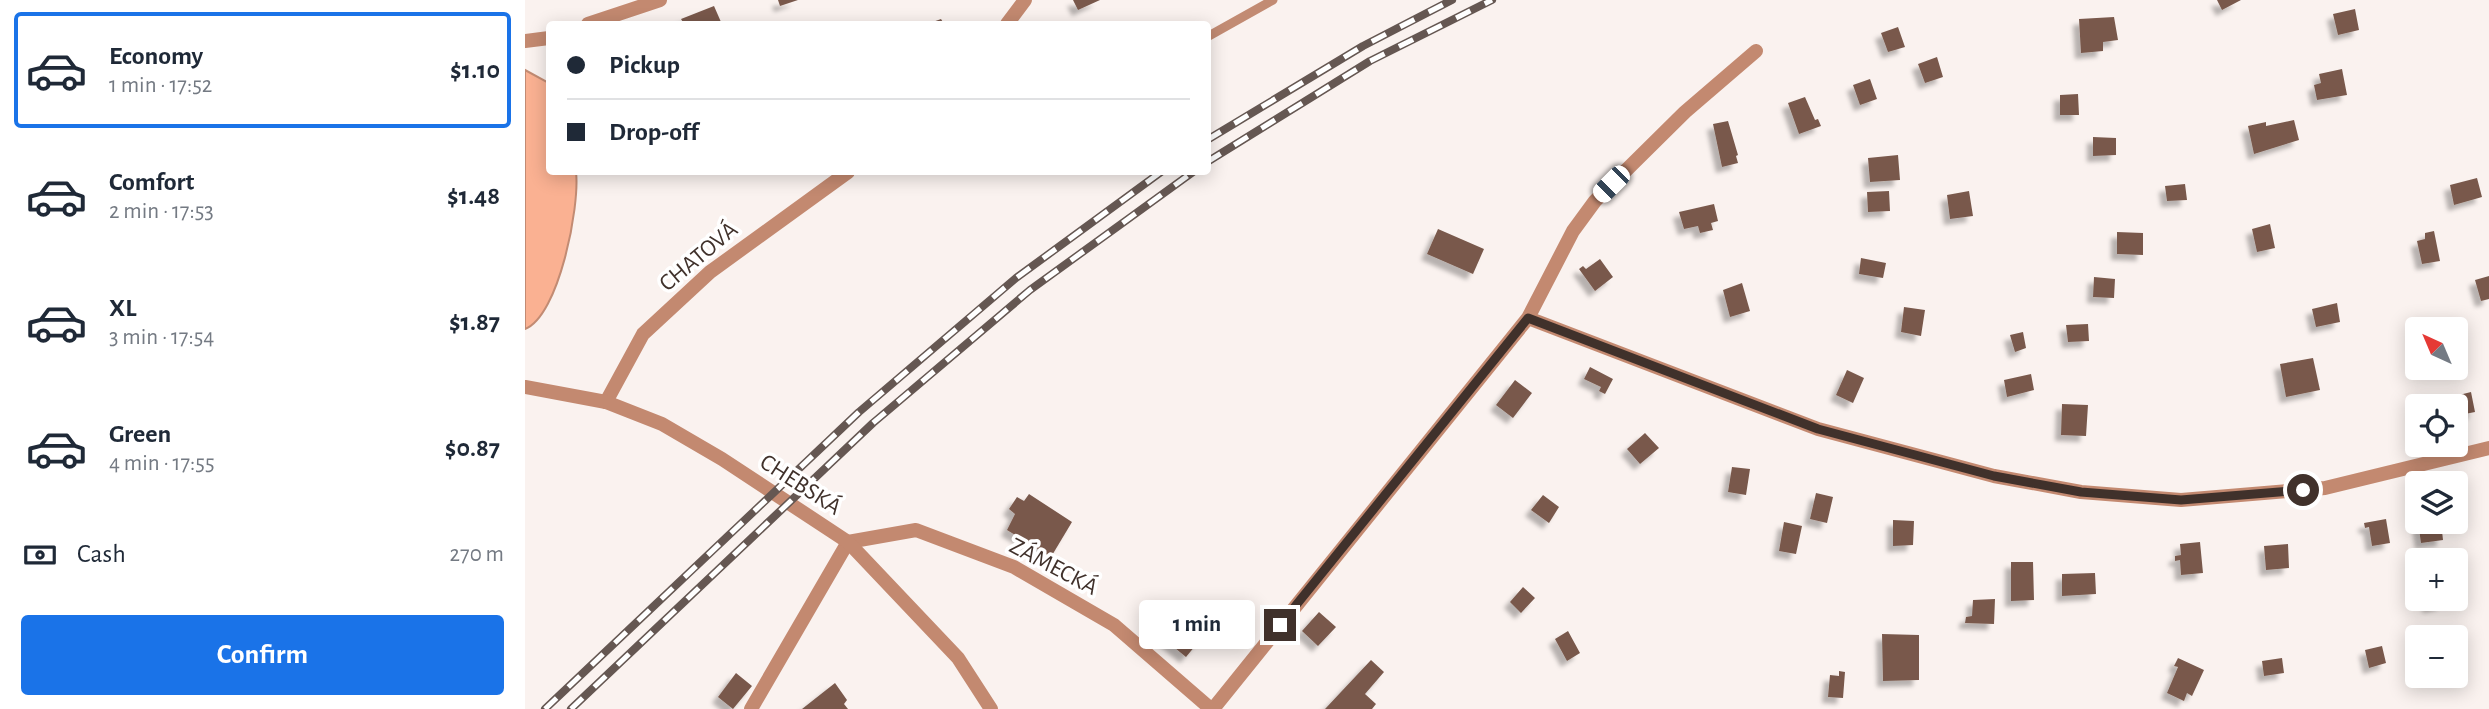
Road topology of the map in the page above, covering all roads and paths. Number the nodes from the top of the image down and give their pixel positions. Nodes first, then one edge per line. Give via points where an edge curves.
1 (660, 0) edge
2 (1024, 0) edge
3 (597, 21) edge
4 (1009, 21) edge
5 (1756, 51) dead end
6 (844, 175) edge
7 (1528, 318) junction
8 (525, 387) edge
9 (606, 402) junction
10 (2489, 448) edge
11 (848, 542) junction
12 (751, 709) edge
13 (991, 709) edge
14 (1212, 709) edge

1 - 3 street
2 - 4 street
5 - 7 street via 1685,112 1595,201 1573,231
6 - 9 street, CHATOVÁ via 710,272 643,334
7 - 10 street via 1818,429 1994,476 2081,492 2181,500 2325,488
7 - 14 street
8 - 9 street, CHEBSKÁ
9 - 11 street, CHEBSKÁ via 662,424
11 - 12 street
11 - 13 street, CHEBSKÁ via 958,658
11 - 14 street, ZÁMECKÁ via 916,530 1014,567 1114,625

